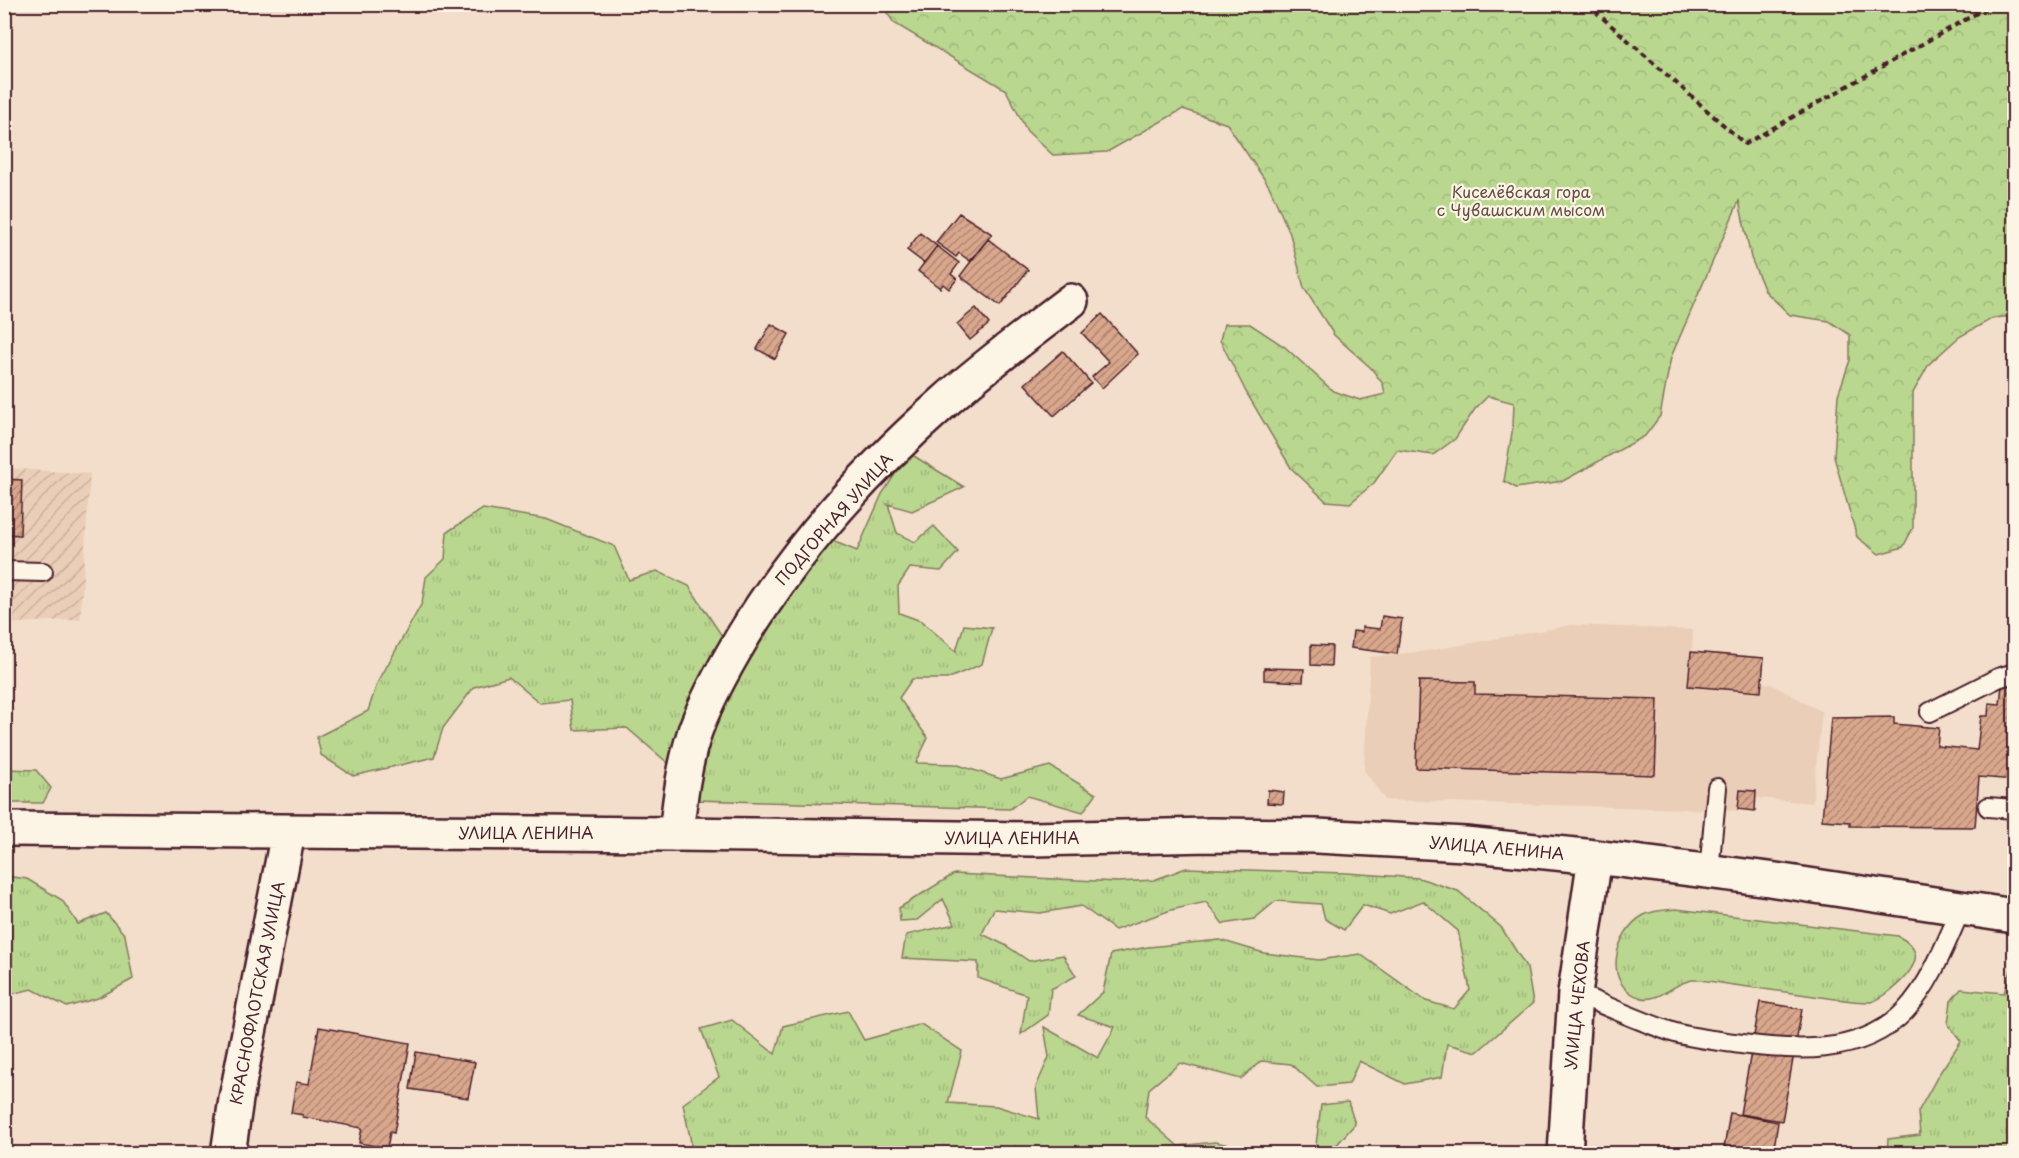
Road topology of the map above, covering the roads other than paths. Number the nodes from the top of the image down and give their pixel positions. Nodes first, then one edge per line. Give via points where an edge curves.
1 (1071, 301) dead end
2 (4, 571) edge
3 (43, 572) dead end
4 (2014, 673) edge
5 (1930, 712) dead end
6 (1717, 788) dead end
7 (1988, 807) dead end
8 (2014, 809) edge
9 (4, 829) edge
10 (288, 832) junction
11 (676, 834) junction
12 (1595, 857) junction
13 (1709, 871) junction
14 (1962, 907) junction
15 (2014, 916) edge
16 (1575, 993) junction
17 (228, 1154) edge
18 (1565, 1154) edge

1 - 11 main road, ПОДГОРНАЯ УЛИЦА via 952,395 904,439 791,564 718,679 695,730 682,777
2 - 3 lane
4 - 5 lane
6 - 13 lane
7 - 8 lane
9 - 10 main road, УЛИЦА ЛЕНИНА
10 - 11 main road, УЛИЦА ЛЕНИНА
10 - 17 main road, КРАСНОФЛОТСКАЯ УЛИЦА
11 - 12 main road, УЛИЦА ЛЕНИНА via 1033,840 1317,836 1466,844
12 - 13 main road, УЛИЦА ЛЕНИНА
12 - 16 main road, УЛИЦА ЧЕХОВА
13 - 14 main road, УЛИЦА ЛЕНИНА
14 - 15 main road, УЛИЦА ЛЕНИНА
14 - 16 lane via 1929,978 1905,1011 1873,1036 1839,1046 1775,1049 1684,1034
16 - 18 main road, УЛИЦА ЧЕХОВА

